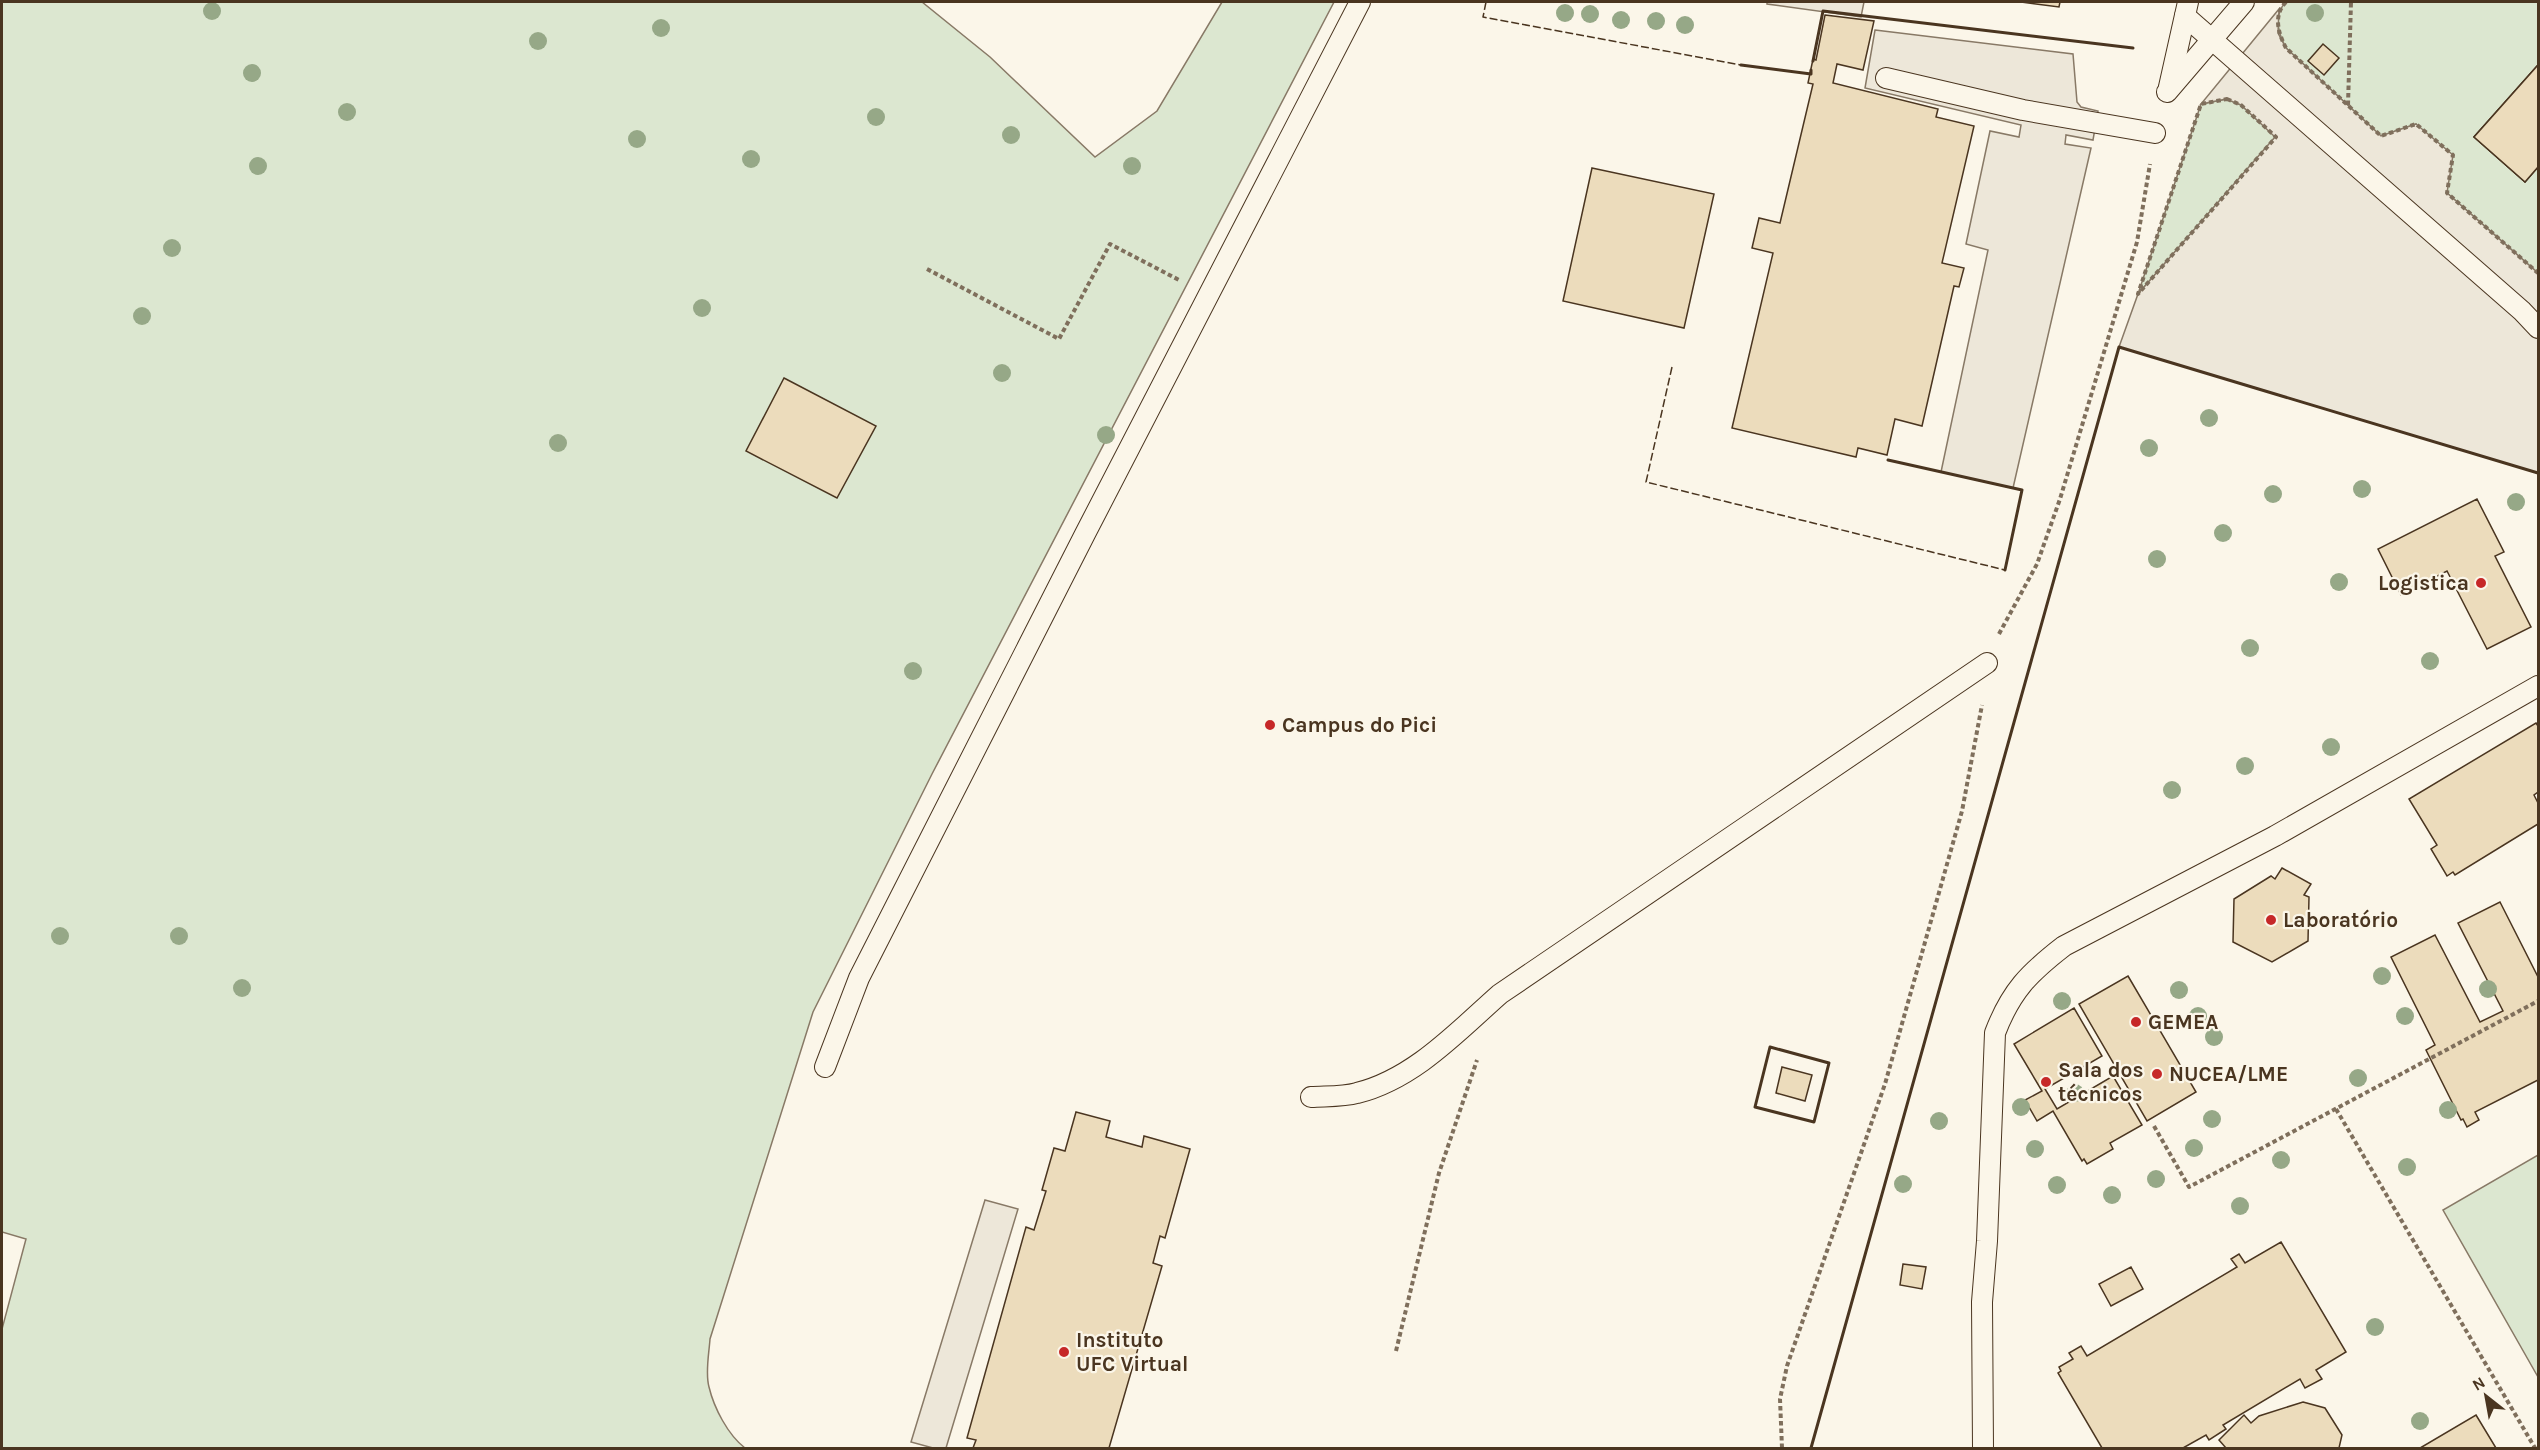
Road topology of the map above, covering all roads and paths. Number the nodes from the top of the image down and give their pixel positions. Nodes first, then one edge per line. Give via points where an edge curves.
1 (1359, 2) edge
2 (2244, 2) edge
3 (2286, 2) edge
4 (2351, 2) edge
5 (2186, 9) edge
6 (2211, 39) junction
7 (1886, 78) dead end
8 (2348, 106) junction
9 (2155, 133) joint
10 (927, 269) dead end
11 (2538, 273) edge
12 (2138, 294) joint
13 (1208, 295) junction
14 (2538, 328) edge
15 (1987, 663) junction
16 (2538, 686) edge
17 (2538, 1001) edge
18 (1480, 1050) dead end
19 (825, 1067) dead end
20 (1311, 1097) dead end
21 (2336, 1109) junction
22 (2154, 1126) dead end
23 (1396, 1351) dead end
24 (1782, 1449) edge
25 (1983, 1449) edge
26 (2535, 1449) edge

1 - 13 lane
2 - 6 lane
3 - 8 path via 2279,9 2278,33 2286,48
4 - 8 path
5 - 6 lane
5 - 6 lane via 2168,92
6 - 14 lane
7 - 9 lane via 2023,110
8 - 11 path via 2381,136 2416,124 2453,155 2447,193
9 - 15 path via 2137,242 2060,499 2037,564
10 - 13 path via 1059,339 1110,244
12 - 12 path via 2201,104 2227,99 2241,105 2276,137
13 - 19 lane via 859,978
15 - 20 lane via 1500,994 1430,1056 1389,1081 1357,1094
15 - 24 path via 1962,811 1885,1084 1787,1366 1780,1399
16 - 25 lane via 2275,836 2064,946 2034,969 2006,1005 1995,1033 1982,1302
17 - 21 path
18 - 23 path via 1438,1173
21 - 22 path via 2189,1188
21 - 26 path

